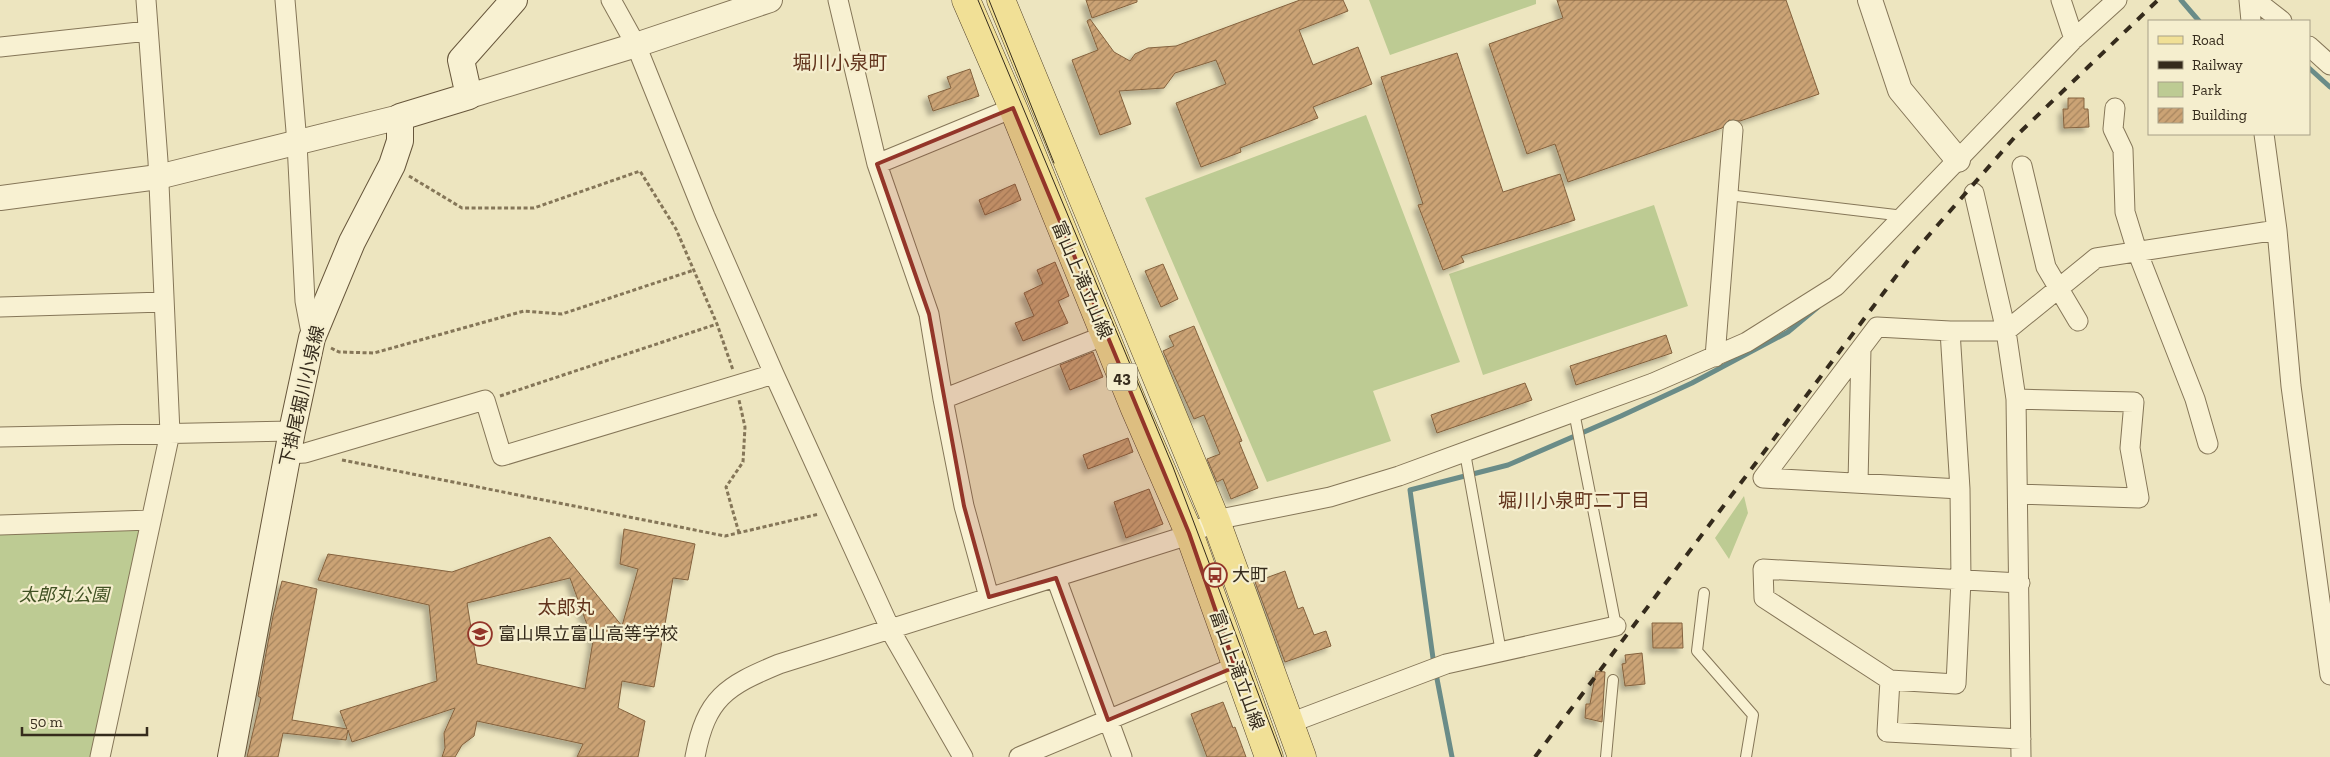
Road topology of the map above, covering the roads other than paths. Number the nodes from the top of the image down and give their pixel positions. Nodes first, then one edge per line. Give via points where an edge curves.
1 (146, 0) edge
2 (285, 0) edge
3 (514, 0) edge
4 (611, 0) edge
5 (838, 0) edge
6 (966, 0) edge
7 (1001, 0) edge
8 (1870, 0) edge
9 (2061, 0) edge
10 (2117, 0) edge
11 (2249, 0) edge
12 (2255, 0) edge
13 (756, 2) edge
14 (2251, 20) edge
15 (2281, 20) edge
16 (148, 31) junction
17 (2074, 39) junction
18 (636, 45) junction
19 (0, 47) edge
20 (2310, 47) edge
21 (2330, 65) edge
22 (469, 96) junction
23 (1013, 108) junction
24 (2114, 108) dead end
25 (400, 117) junction
26 (1733, 130) dead end
27 (2264, 135) edge
28 (297, 144) junction
29 (878, 164) junction
30 (1961, 165) junction
31 (2022, 166) dead end
32 (158, 178) junction
33 (1974, 193) dead end
34 (1728, 195) junction
35 (0, 198) edge
36 (1904, 216) junction
37 (2277, 230) junction
38 (2136, 251) junction
39 (2058, 287) junction
40 (164, 302) junction
41 (0, 307) edge
42 (2078, 321) dead end
43 (1950, 331) junction
44 (2006, 331) junction
45 (1106, 336) junction
46 (312, 338) junction
47 (1861, 348) junction
48 (1715, 357) junction
49 (774, 374) junction
50 (942, 399) junction
51 (2016, 399) junction
52 (1574, 412) junction
53 (170, 433) junction
54 (0, 437) edge
55 (2208, 444) dead end
56 (295, 446) junction
57 (1465, 453) junction
58 (1858, 484) junction
59 (1960, 489) junction
60 (2019, 494) junction
61 (151, 520) junction
62 (1216, 521) junction
63 (0, 525) edge
64 (1189, 532) junction
65 (1056, 578) junction
66 (1962, 580) junction
67 (2020, 583) junction
68 (1704, 593) dead end
69 (990, 597) junction
70 (1616, 626) joint
71 (891, 628) junction
72 (1501, 652) junction
73 (1236, 667) junction
74 (2330, 675) edge
75 (1613, 680) dead end
76 (1890, 680) junction
77 (1108, 720) junction
78 (1290, 723) junction
79 (2021, 748) edge
80 (100, 757) edge
81 (231, 757) edge
82 (695, 757) edge
83 (963, 757) edge
84 (1018, 757) edge
85 (1122, 757) edge
86 (1269, 757) edge
87 (1302, 757) edge
88 (1606, 757) edge
89 (1746, 757) edge

1 - 16 street
2 - 28 street
3 - 22 main road via 461,60
4 - 18 street
5 - 29 street
6 - 23 main road, 富山上滝立山線 / 43
7 - 62 main road, 富山上滝立山線 / 43
8 - 30 street via 1900,90
9 - 17 street
10 - 17 street
11 - 14 street
12 - 15 street
13 - 18 street
16 - 19 street
16 - 32 street
17 - 30 street
18 - 22 street
18 - 49 street via 705,216
20 - 21 street
22 - 25 main road
23 - 29 street
23 - 45 main road, 富山上滝立山線 / 43
24 - 38 street via 2113,129 2123,150 2125,212
25 - 28 street
25 - 46 main road, 下掛尾堀川小泉線 via 400,141 392,166 352,242
26 - 34 street
27 - 37 street
28 - 32 street
28 - 46 street via 305,301
29 - 50 street via 929,314
30 - 36 street
31 - 39 street via 2046,267
32 - 35 street
32 - 40 street
33 - 44 street
34 - 36 lane
34 - 48 street
36 - 48 street via 1836,286 1747,342
37 - 38 street
37 - 74 street via 2292,386
38 - 39 street via 2096,258
38 - 55 street via 2195,399
39 - 42 street
39 - 44 street
40 - 41 street
40 - 53 street
43 - 44 street
43 - 47 street via 1877,327
43 - 59 street
44 - 51 street
45 - 50 street
45 - 64 main road, 富山上滝立山線 / 43
46 - 56 main road, 下掛尾堀川小泉線
47 - 58 street
47 - 58 street via 1763,478
48 - 52 street
49 - 56 street via 502,456 486,400
49 - 71 street
50 - 69 street via 964,506
51 - 60 street
51 - 60 street via 2134,402 2130,448 2140,498
52 - 57 street
52 - 70 lane
53 - 54 street
53 - 56 street
53 - 61 street
56 - 81 main road, 下掛尾堀川小泉線
57 - 62 street via 1330,497
57 - 72 lane
58 - 59 street
59 - 66 street
60 - 67 street
61 - 63 street
61 - 80 street
62 - 64 street
62 - 78 main road, 富山上滝立山線 / 43
64 - 65 street via 1176,540
64 - 73 main road, 富山上滝立山線 / 43
65 - 69 street
65 - 77 street
66 - 67 street
66 - 76 street via 1956,684
66 - 76 street via 1763,569 1764,598
67 - 79 street
68 - 89 lane via 1697,651 1753,715
69 - 71 street
70 - 72 street
71 - 82 street via 779,664 726,690 708,712
71 - 83 street
72 - 78 street via 1446,664
73 - 77 street
73 - 86 main road, 富山上滝立山線 / 43
75 - 88 lane
76 - 79 street via 1887,732
77 - 84 street
77 - 85 street
78 - 87 main road, 富山上滝立山線 / 43

